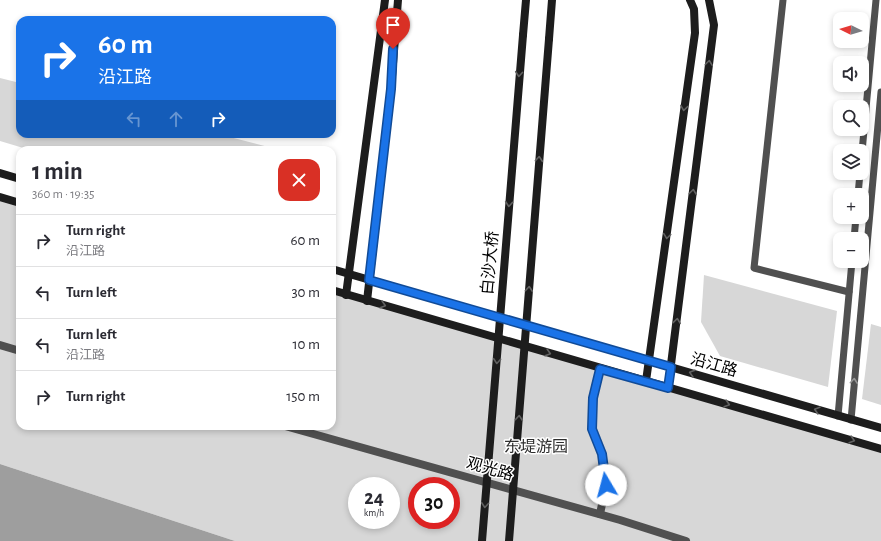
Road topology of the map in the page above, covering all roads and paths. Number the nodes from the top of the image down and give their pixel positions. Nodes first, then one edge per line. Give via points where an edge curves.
1 (385, 0) edge
2 (398, 0) edge
3 (526, 0) edge
4 (557, 0) edge
5 (690, 0) edge
6 (709, 0) edge
7 (783, 0) edge
8 (876, 0) edge
9 (552, 4) edge
10 (881, 92) edge
11 (863, 144) edge
12 (0, 173) edge
13 (16, 178) edge
14 (0, 197) edge
15 (16, 202) edge
16 (851, 268) edge
17 (336, 270) edge
18 (349, 274) junction
19 (369, 280) junction
20 (336, 291) edge
21 (849, 292) junction
22 (346, 295) junction
23 (367, 301) junction
24 (0, 345) edge
25 (16, 350) edge
26 (650, 361) junction
27 (671, 367) junction
28 (600, 369) junction
29 (646, 381) junction
30 (668, 388) junction
31 (838, 416) junction
32 (851, 420) junction
33 (881, 428) edge
34 (299, 430) edge
35 (881, 449) edge
36 (600, 514) junction
37 (482, 541) edge
38 (509, 541) edge
39 (686, 541) edge

1 - 18 main road
2 - 19 main road via 391,89
3 -> 37 main road, 白沙大桥, bridge
4 - 9 main road
5 -> 26 main road via 694,9 694,33
27 -> 6 main road via 714,25
7 - 21 lane via 754,268
8 - 11 lane
38 -> 9 main road, bridge
32 -> 10 lane
12 - 13 main road
14 - 15 main road
16 - 21 lane
17 - 18 main road, 沿江路
18 - 19 main road, 沿江路
18 - 22 main road
19 - 23 main road
19 - 26 main road, 沿江路
20 - 22 main road
21 - 31 lane
22 - 23 main road
23 -> 28 main road
24 - 25 street
26 - 27 main road, 沿江路
26 - 29 main road
27 - 30 main road
31 -> 27 main road, 沿江路
28 - 29 main road
28 - 36 street via 593,398 592,429 602,454 606,485
29 - 30 main road
30 -> 35 main road
31 - 32 main road, 沿江路
32 - 33 main road, 沿江路
34 - 36 street, 观光路
36 - 39 street, 观光路

